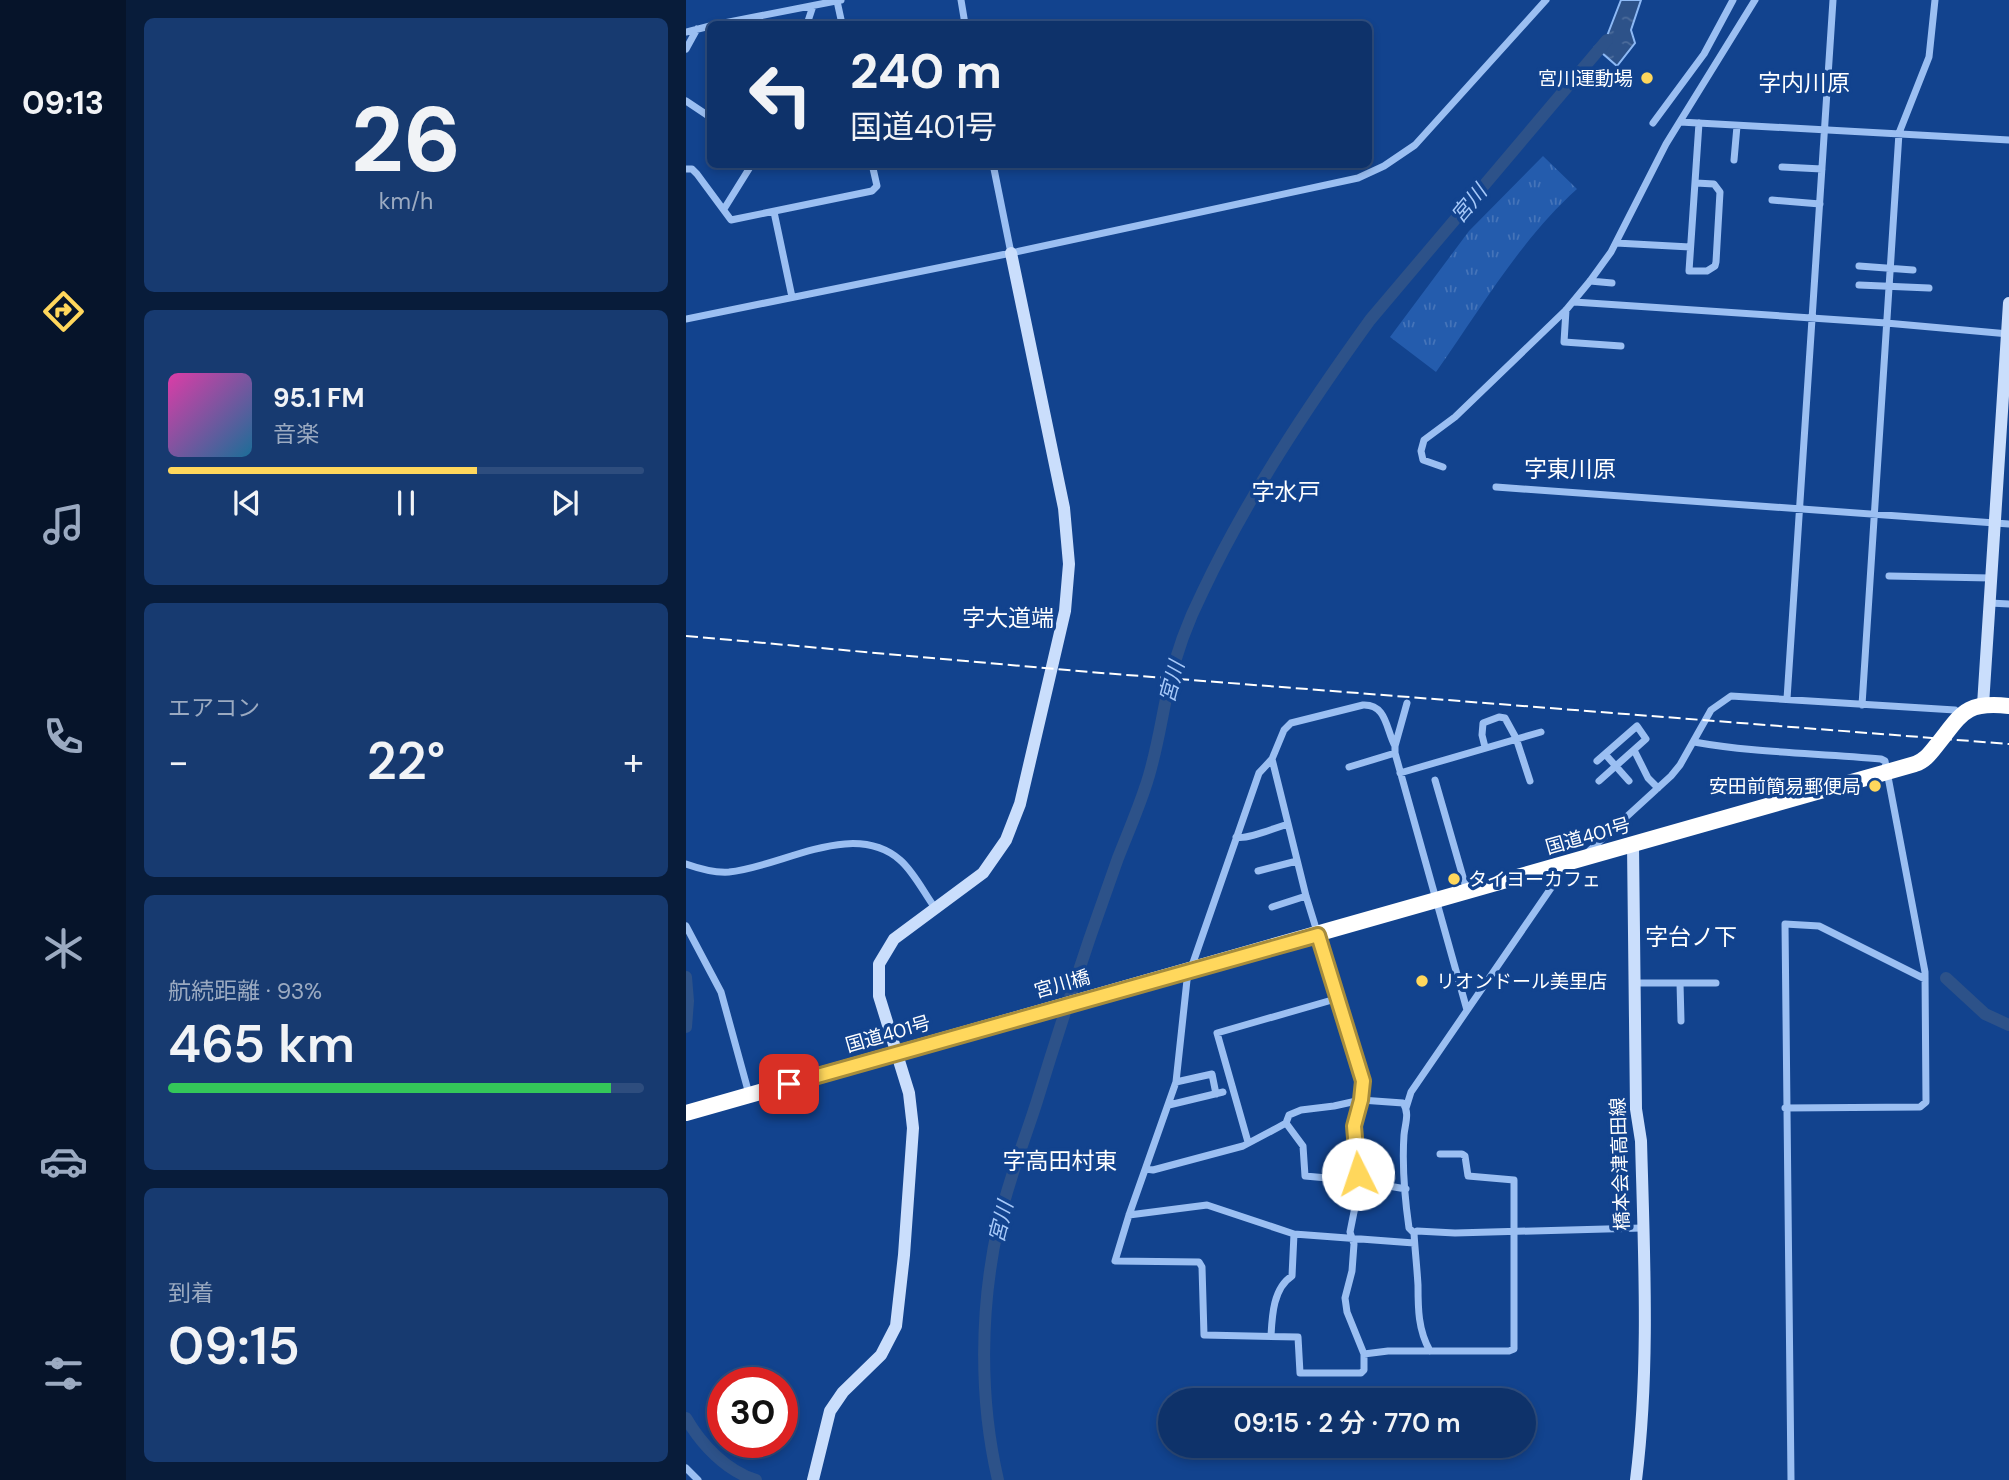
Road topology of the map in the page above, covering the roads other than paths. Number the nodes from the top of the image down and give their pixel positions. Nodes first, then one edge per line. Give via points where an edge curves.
1 (839, 0) edge
2 (961, 0) edge
3 (1546, 0) edge
4 (1733, 0) edge
5 (1755, 0) edge
6 (1833, 0) edge
7 (1935, 0) edge
8 (813, 6) junction
9 (752, 21) edge
10 (808, 21) edge
11 (842, 21) edge
12 (964, 21) edge
13 (707, 27) edge
14 (697, 29) junction
15 (686, 32) edge
16 (686, 49) edge
17 (686, 101) edge
18 (707, 115) edge
19 (1680, 122) junction
20 (1653, 123) dead end
21 (1699, 123) junction
22 (1737, 126) junction
23 (1825, 130) junction
24 (1899, 133) junction
25 (2009, 140) edge
26 (1734, 160) dead end
27 (1782, 167) dead end
28 (750, 168) edge
29 (873, 168) edge
30 (994, 168) edge
31 (686, 169) edge
32 (1822, 169) junction
33 (1696, 183) junction
34 (1772, 200) dead end
35 (1820, 204) junction
36 (724, 209) junction
37 (774, 212) junction
38 (1616, 243) junction
39 (1690, 247) junction
40 (1011, 253) junction
41 (1859, 266) dead end
42 (1889, 268) junction
43 (1913, 270) dead end
44 (1590, 281) junction
45 (1612, 283) dead end
46 (1859, 285) dead end
47 (1888, 286) junction
48 (1928, 289) dead end
49 (792, 297) junction
50 (1574, 302) junction
51 (2009, 303) edge
52 (1566, 310) junction
53 (1813, 318) junction
54 (686, 319) edge
55 (1886, 323) junction
56 (2008, 334) edge
57 (1621, 346) dead end
58 (1443, 467) dead end
59 (1496, 487) dead end
60 (1800, 510) junction
61 (1873, 515) junction
62 (1994, 523) junction
63 (2009, 524) edge
64 (1889, 576) dead end
65 (1991, 579) junction
66 (1990, 603) junction
67 (2009, 604) edge
68 (1787, 699) junction
69 (1407, 703) dead end
70 (1862, 705) junction
71 (1983, 705) junction
72 (2009, 706) edge
73 (1955, 710) dead end
74 (1541, 732) dead end
75 (1516, 738) junction
76 (1694, 742) junction
77 (1485, 747) junction
78 (1395, 750) junction
79 (1634, 750) junction
80 (1605, 754) junction
81 (1272, 759) junction
82 (1597, 761) dead end
83 (1616, 766) junction
84 (1349, 767) dead end
85 (1887, 771) junction
86 (1400, 773) junction
87 (1435, 780) dead end
88 (1530, 781) dead end
89 (1599, 781) dead end
90 (1629, 781) dead end
91 (1658, 788) junction
92 (1288, 824) junction
93 (1236, 837) junction
94 (1633, 845) junction
95 (1585, 859) junction
96 (1297, 861) junction
97 (686, 864) edge
98 (1561, 866) junction
99 (1258, 871) dead end
100 (1468, 892) junction
101 (1306, 896) junction
102 (1435, 901) junction
103 (1272, 906) dead end
104 (935, 908) junction
105 (686, 926) edge
106 (1318, 935) junction
107 (1190, 970) junction
108 (1924, 979) junction
109 (1635, 983) junction
110 (1681, 983) junction
111 (1716, 983) dead end
112 (1116, 991) joint
113 (1339, 998) junction
114 (1467, 1010) junction
115 (1019, 1018) joint
116 (1681, 1021) dead end
117 (895, 1053) junction
118 (1177, 1082) junction
119 (750, 1095) junction
120 (1361, 1100) junction
121 (1168, 1105) junction
122 (1406, 1108) junction
123 (1785, 1108) junction
124 (687, 1113) edge
125 (1286, 1123) junction
126 (1248, 1142) junction
127 (1440, 1154) dead end
128 (1146, 1169) junction
129 (1358, 1178) junction
130 (1406, 1189) junction
131 (1129, 1215) junction
132 (1642, 1228) junction
133 (1513, 1231) junction
134 (1414, 1233) junction
135 (1294, 1234) junction
136 (1351, 1238) junction
137 (1415, 1242) junction
138 (1270, 1336) junction
139 (1430, 1351) junction
140 (1364, 1354) junction
141 (686, 1468) edge
142 (814, 1475) edge
143 (698, 1480) edge
144 (1636, 1480) edge
145 (1791, 1480) edge

1 - 8 street
1 - 11 street
2 - 12 street
3 - 40 street via 1415,145 1384,166 1342,182
4 - 20 street via 1704,54
5 - 19 street
6 - 23 street
7 - 24 street via 1930,57
8 - 9 street
8 - 10 street
13 - 14 street
14 - 15 street
14 - 16 street
17 - 18 street
19 - 21 street
19 - 38 street
21 - 22 street
21 - 33 street
22 - 23 street
22 - 26 street
23 - 24 street
23 - 32 street
24 - 25 street
24 - 42 street
27 - 32 street
28 - 36 street
29 - 37 street via 877,186 872,191
30 - 40 street
31 - 36 street via 697,174
32 - 35 street
33 - 39 street
33 - 39 street via 1714,184 1720,192 1715,266 1689,271
34 - 35 street
35 - 53 street
36 - 37 street via 731,220
37 - 49 street
38 - 39 street
38 - 44 street
40 - 49 street
40 - 104 street via 1064,508 1069,564 1065,611 1020,804 1006,840 983,873
41 - 42 street
42 - 43 street
42 - 47 street
44 - 45 street
44 - 50 street
46 - 47 street
47 - 48 street
47 - 55 street
49 - 54 street
50 - 52 street
50 - 53 street
51 - 56 street
52 - 57 street via 1564,342
52 - 58 street via 1455,417 1424,440 1423,460
53 - 55 street
53 - 60 street
55 - 56 street
55 - 61 street
56 - 62 street
59 - 60 street
60 - 61 street
60 - 68 street
61 - 62 street
61 - 70 street
62 - 63 street
62 - 65 street
64 - 65 street
65 - 66 street
66 - 67 street
66 - 71 street
68 - 70 street
68 - 76 street via 1731,696 1711,710
69 - 78 street
70 - 73 street
71 - 72 highway
71 - 85 highway, 国道401号 via 1971,707 1960,717 1921,762
74 - 75 street
75 - 77 street
75 - 77 street via 1505,718 1490,719 1481,726
75 - 88 street
76 - 85 street via 1881,759
76 - 91 street
77 - 86 street
78 - 81 street via 1382,712 1363,705 1291,723
78 - 84 street
78 - 86 street
79 - 80 street via 1646,740 1637,726
79 - 83 street
79 - 91 street
80 - 82 street
80 - 83 street
81 - 92 street
81 - 93 street via 1259,773
83 - 89 street
83 - 90 street
85 - 94 highway, 国道401号
85 - 108 street
86 - 102 street
87 - 100 street
91 - 95 street
92 - 93 street via 1252,837
92 - 96 street
93 - 107 street
94 - 95 highway, 国道401号
94 - 109 street, 橋本会津高田線
95 - 98 highway, 国道401号
96 - 99 street
96 - 101 street
97 - 104 street via 716,872 737,871 845,843 871,844 904,862
98 - 100 highway, 国道401号
98 - 114 street via 1560,875
100 - 102 highway, 国道401号
101 - 103 street
101 - 106 street
102 - 106 highway, 国道401号
102 - 114 street
104 - 117 street via 894,939 879,964 879,996
105 - 119 street via 721,992
106 - 107 highway, 国道401号
106 - 113 street
107 - 112 highway, 国道401号
107 - 118 street
108 - 123 street via 1924,1106
108 - 123 street via 1819,926 1785,924
109 - 110 street
109 - 132 street, 橋本会津高田線
110 - 111 street
110 - 116 street
112 - 115 highway, 宮川橋
113 - 120 street via 1363,1081
113 - 126 street via 1217,1032
114 - 122 street via 1411,1092
115 - 117 highway, 国道401号
117 - 119 highway, 国道401号
117 - 142 street via 909,1093 913,1128 896,1326 881,1355 830,1411
118 - 121 street
118 - 121 street via 1212,1074 1219,1093
119 - 124 highway, 国道401号
120 - 122 street via 1404,1103
120 - 125 street via 1301,1110 1289,1115
120 - 129 street via 1354,1126
121 - 128 street
122 - 130 street
123 - 145 street
125 - 126 street
125 - 129 street via 1303,1146 1305,1176
126 - 128 street
127 - 133 street via 1462,1153 1468,1176 1514,1180
128 - 131 street
129 - 130 street
129 - 136 street
130 - 134 street via 1409,1228
131 - 135 street via 1207,1205
131 - 138 street via 1115,1261 1199,1262 1204,1335
132 - 133 street
132 - 144 street, 橋本会津高田線 via 1644,1342
133 - 134 street
133 - 139 street via 1514,1349
134 - 137 street
135 - 136 street
135 - 138 street via 1292,1276 1284,1282 1274,1306
136 - 137 street
136 - 140 street via 1353,1257 1345,1298
137 - 139 street via 1418,1312
138 - 140 street via 1298,1337 1300,1373 1361,1373
139 - 140 street
141 - 143 street

